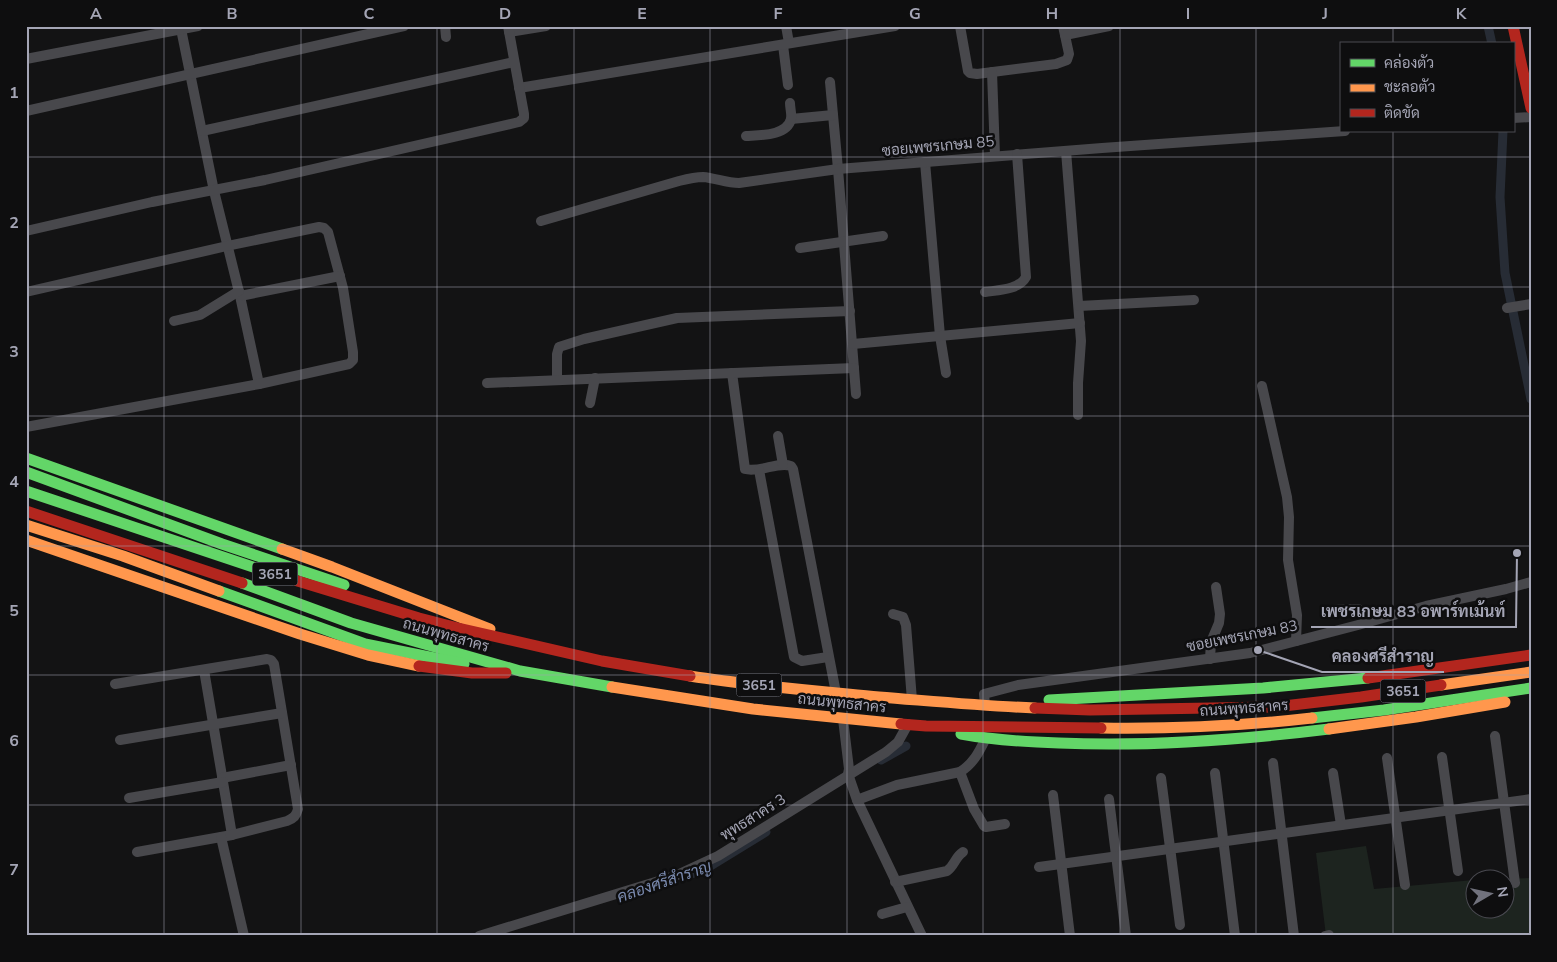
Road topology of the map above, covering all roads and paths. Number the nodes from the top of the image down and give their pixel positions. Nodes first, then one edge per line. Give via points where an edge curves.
1 (198, 26) edge
2 (404, 26) edge
3 (444, 26) edge
4 (546, 26) edge
5 (786, 26) edge
6 (895, 26) edge
7 (960, 26) edge
8 (1109, 26) edge
9 (1513, 26) edge
10 (180, 29) junction
11 (508, 29) edge
12 (1064, 31) edge
13 (446, 37) dead end
14 (786, 44) junction
15 (26, 59) edge
16 (514, 62) junction
17 (992, 72) junction
18 (190, 74) junction
19 (830, 82) dead end
20 (788, 86) dead end
21 (519, 88) junction
22 (790, 103) dead end
23 (1531, 108) edge
24 (26, 111) edge
25 (833, 115) junction
26 (1531, 117) edge
27 (1515, 118) edge
28 (792, 119) junction
29 (202, 131) junction
30 (1340, 131) edge
31 (746, 136) dead end
32 (1066, 151) junction
33 (1017, 154) junction
34 (996, 156) junction
35 (925, 162) junction
36 (838, 169) junction
37 (214, 191) junction
38 (541, 221) dead end
39 (26, 231) edge
40 (883, 236) dead end
41 (844, 242) junction
42 (228, 246) junction
43 (800, 248) dead end
44 (340, 276) junction
45 (26, 292) edge
46 (985, 292) dead end
47 (239, 294) junction
48 (1194, 300) dead end
49 (1531, 304) edge
50 (1079, 306) junction
51 (1507, 308) dead end
52 (850, 311) junction
53 (174, 321) dead end
54 (1080, 323) junction
55 (940, 336) junction
56 (852, 344) junction
57 (854, 368) junction
58 (732, 373) junction
59 (946, 373) dead end
60 (595, 378) junction
61 (556, 380) junction
62 (487, 383) dead end
63 (259, 384) junction
64 (1262, 386) dead end
65 (856, 394) dead end
66 (590, 403) dead end
67 (1078, 414) dead end
68 (26, 427) edge
69 (778, 436) dead end
70 (26, 458) edge
71 (783, 465) junction
72 (759, 470) junction
73 (26, 472) edge
74 (26, 491) edge
75 (26, 511) edge
76 (26, 525) edge
77 (26, 540) edge
78 (1531, 582) edge
79 (1216, 587) dead end
80 (1332, 610) dead end
81 (893, 614) dead end
82 (1366, 623) junction
83 (1296, 641) junction
84 (528, 645) junction
85 (1531, 655) edge
86 (828, 657) junction
87 (1210, 659) junction
88 (204, 670) junction
89 (520, 671) junction
90 (1531, 672) edge
91 (115, 684) dead end
92 (1531, 688) edge
93 (836, 693) junction
94 (1531, 698) edge
95 (912, 700) junction
96 (988, 702) junction
97 (282, 713) junction
98 (843, 719) junction
99 (908, 724) junction
100 (213, 725) junction
101 (926, 726) junction
102 (1495, 736) dead end
103 (986, 738) junction
104 (120, 740) dead end
105 (1442, 757) dead end
106 (1388, 758) dead end
107 (1273, 763) dead end
108 (291, 765) junction
109 (960, 772) junction
110 (1215, 773) dead end
111 (1334, 773) dead end
112 (848, 775) junction
113 (1161, 778) dead end
114 (223, 780) junction
115 (1053, 795) dead end
116 (856, 796) junction
117 (129, 798) dead end
118 (1109, 799) dead end
119 (1531, 799) edge
120 (1503, 802) junction
121 (1450, 810) junction
122 (1395, 818) junction
123 (1005, 824) dead end
124 (1341, 825) junction
125 (1282, 834) junction
126 (232, 835) junction
127 (221, 837) junction
128 (1224, 841) junction
129 (1169, 849) junction
130 (137, 852) dead end
131 (963, 852) dead end
132 (1116, 856) junction
133 (1062, 863) junction
134 (1038, 867) dead end
135 (1458, 871) dead end
136 (895, 882) junction
137 (1515, 882) dead end
138 (1405, 885) dead end
139 (907, 907) junction
140 (882, 914) dead end
141 (1180, 925) dead end
142 (1329, 935) edge
143 (244, 936) edge
144 (479, 936) edge
145 (922, 936) edge
146 (1070, 936) edge
147 (1126, 936) edge
148 (1235, 936) edge
149 (1294, 936) edge
150 (1325, 936) edge

1 - 10 street
2 - 18 street
3 - 13 street
4 - 11 street
5 - 14 street
6 - 14 street
7 - 17 street via 968,70 973,74
8 - 12 street
9 - 23 main road
10 - 15 street
10 - 18 street
11 - 16 street
12 - 17 street via 1069,54 1067,60
14 - 20 street
14 - 21 street
16 - 21 street
16 - 29 street
17 - 34 street
18 - 24 street
18 - 29 street
19 - 25 street
21 - 37 street via 524,114 519,122
22 - 28 street
25 - 28 street
25 - 36 street
26 - 27 street
28 - 31 street via 782,131
29 - 37 street
30 - 32 street, ซอยเพชรเกษม 85
32 - 33 street, ซอยเพชรเกษม 85
32 - 50 street
33 - 34 street, ซอยเพชรเกษม 85
33 - 46 street via 1026,277 1018,285
34 - 35 street, ซอยเพชรเกษม 85
35 - 36 street, ซอยเพชรเกษม 85
35 - 55 street
36 - 38 street, ซอยเพชรเกษม 85 via 739,183 702,177 679,180
36 - 41 street
37 - 39 street
37 - 42 street
40 - 41 street
41 - 43 street
41 - 52 street
42 - 44 street via 324,228 328,232
42 - 45 street
42 - 47 street
44 - 47 street
44 - 63 street via 353,360 349,364
47 - 53 street via 200,315
47 - 63 street
48 - 50 street
49 - 51 street
50 - 54 street
52 - 56 street
52 - 61 street via 677,318 593,337 560,346
54 - 55 street
54 - 67 street
55 - 56 street
55 - 59 street
56 - 57 street
57 - 58 street
57 - 65 street
58 - 60 street
58 - 72 street via 743,467
60 - 61 street
60 - 66 street
61 - 62 street
63 - 68 street
64 - 83 street via 1287,497 1288,560 1297,615
69 - 71 street
70 - 84 main road via 340,570
71 - 72 street
71 - 86 street via 793,469
72 - 86 street via 794,657 802,661
73 - 84 main road via 222,544
74 - 84 main road, ถนนพุทธสาคร / 3651 via 371,604
75 - 89 main road, ถนนพุทธสาคร / 3651 via 252,586 351,623
76 - 89 main road via 123,556 365,644 456,663
77 - 89 main road via 357,652 447,671
78 - 82 street, ซอยเพชรเกษม 83
79 - 87 street via 1220,614 1211,642
80 - 82 street via 1358,609
81 - 95 street via 903,617 906,625
82 - 83 street, ซอยเพชรเกษม 83
83 - 87 street, ซอยเพชรเกษม 83
84 - 93 main road, ถนนพุทธสาคร / 3651 via 717,680
85 - 96 main road via 1372,678 1263,688
86 - 93 street
87 - 96 street, ซอยเพชรเกษม 83 via 1018,685
88 - 91 street
88 - 97 street via 271,660
88 - 100 street
89 - 98 main road, ถนนพุทธสาคร / 3651 via 689,700
90 - 96 main road, ถนนพุทธสาคร / 3651 via 1275,707 1090,710
92 - 101 main road, ถนนพุทธสาคร / 3651 via 1276,722 1150,729
93 - 95 main road, ถนนพุทธสาคร / 3651
94 - 103 main road via 1380,722 1197,742 1104,745
95 - 96 main road, ถนนพุทธสาคร / 3651
97 - 100 street
97 - 108 street
98 - 99 main road, ถนนพุทธสาคร / 3651
98 - 112 street
99 - 101 main road, ถนนพุทธสาคร / 3651
99 - 112 street, พุทธสาคร 3 via 898,742
100 - 104 street
100 - 114 street
101 - 103 main road
102 - 120 street
103 - 109 street via 977,756
105 - 121 street
106 - 122 street
107 - 125 street
108 - 114 street
108 - 126 street via 298,809 293,819
109 - 116 street
109 - 123 street via 974,810 984,826
110 - 128 street
111 - 124 street
112 - 116 street
112 - 144 street, พุทธสาคร 3 via 696,868
113 - 129 street
114 - 117 street
114 - 126 street
115 - 133 street
116 - 136 street
118 - 132 street
119 - 120 street
120 - 121 street
120 - 137 street
121 - 122 street
121 - 135 street
122 - 124 street
122 - 138 street
124 - 125 street
125 - 128 street
125 - 149 street
126 - 127 street
127 - 130 street
127 - 143 street
128 - 129 street
128 - 148 street
129 - 132 street
129 - 141 street
131 - 136 street via 958,854 948,871
132 - 133 street
132 - 147 street
133 - 134 street
133 - 146 street
136 - 139 street
139 - 140 street
139 - 145 street
142 - 150 street

